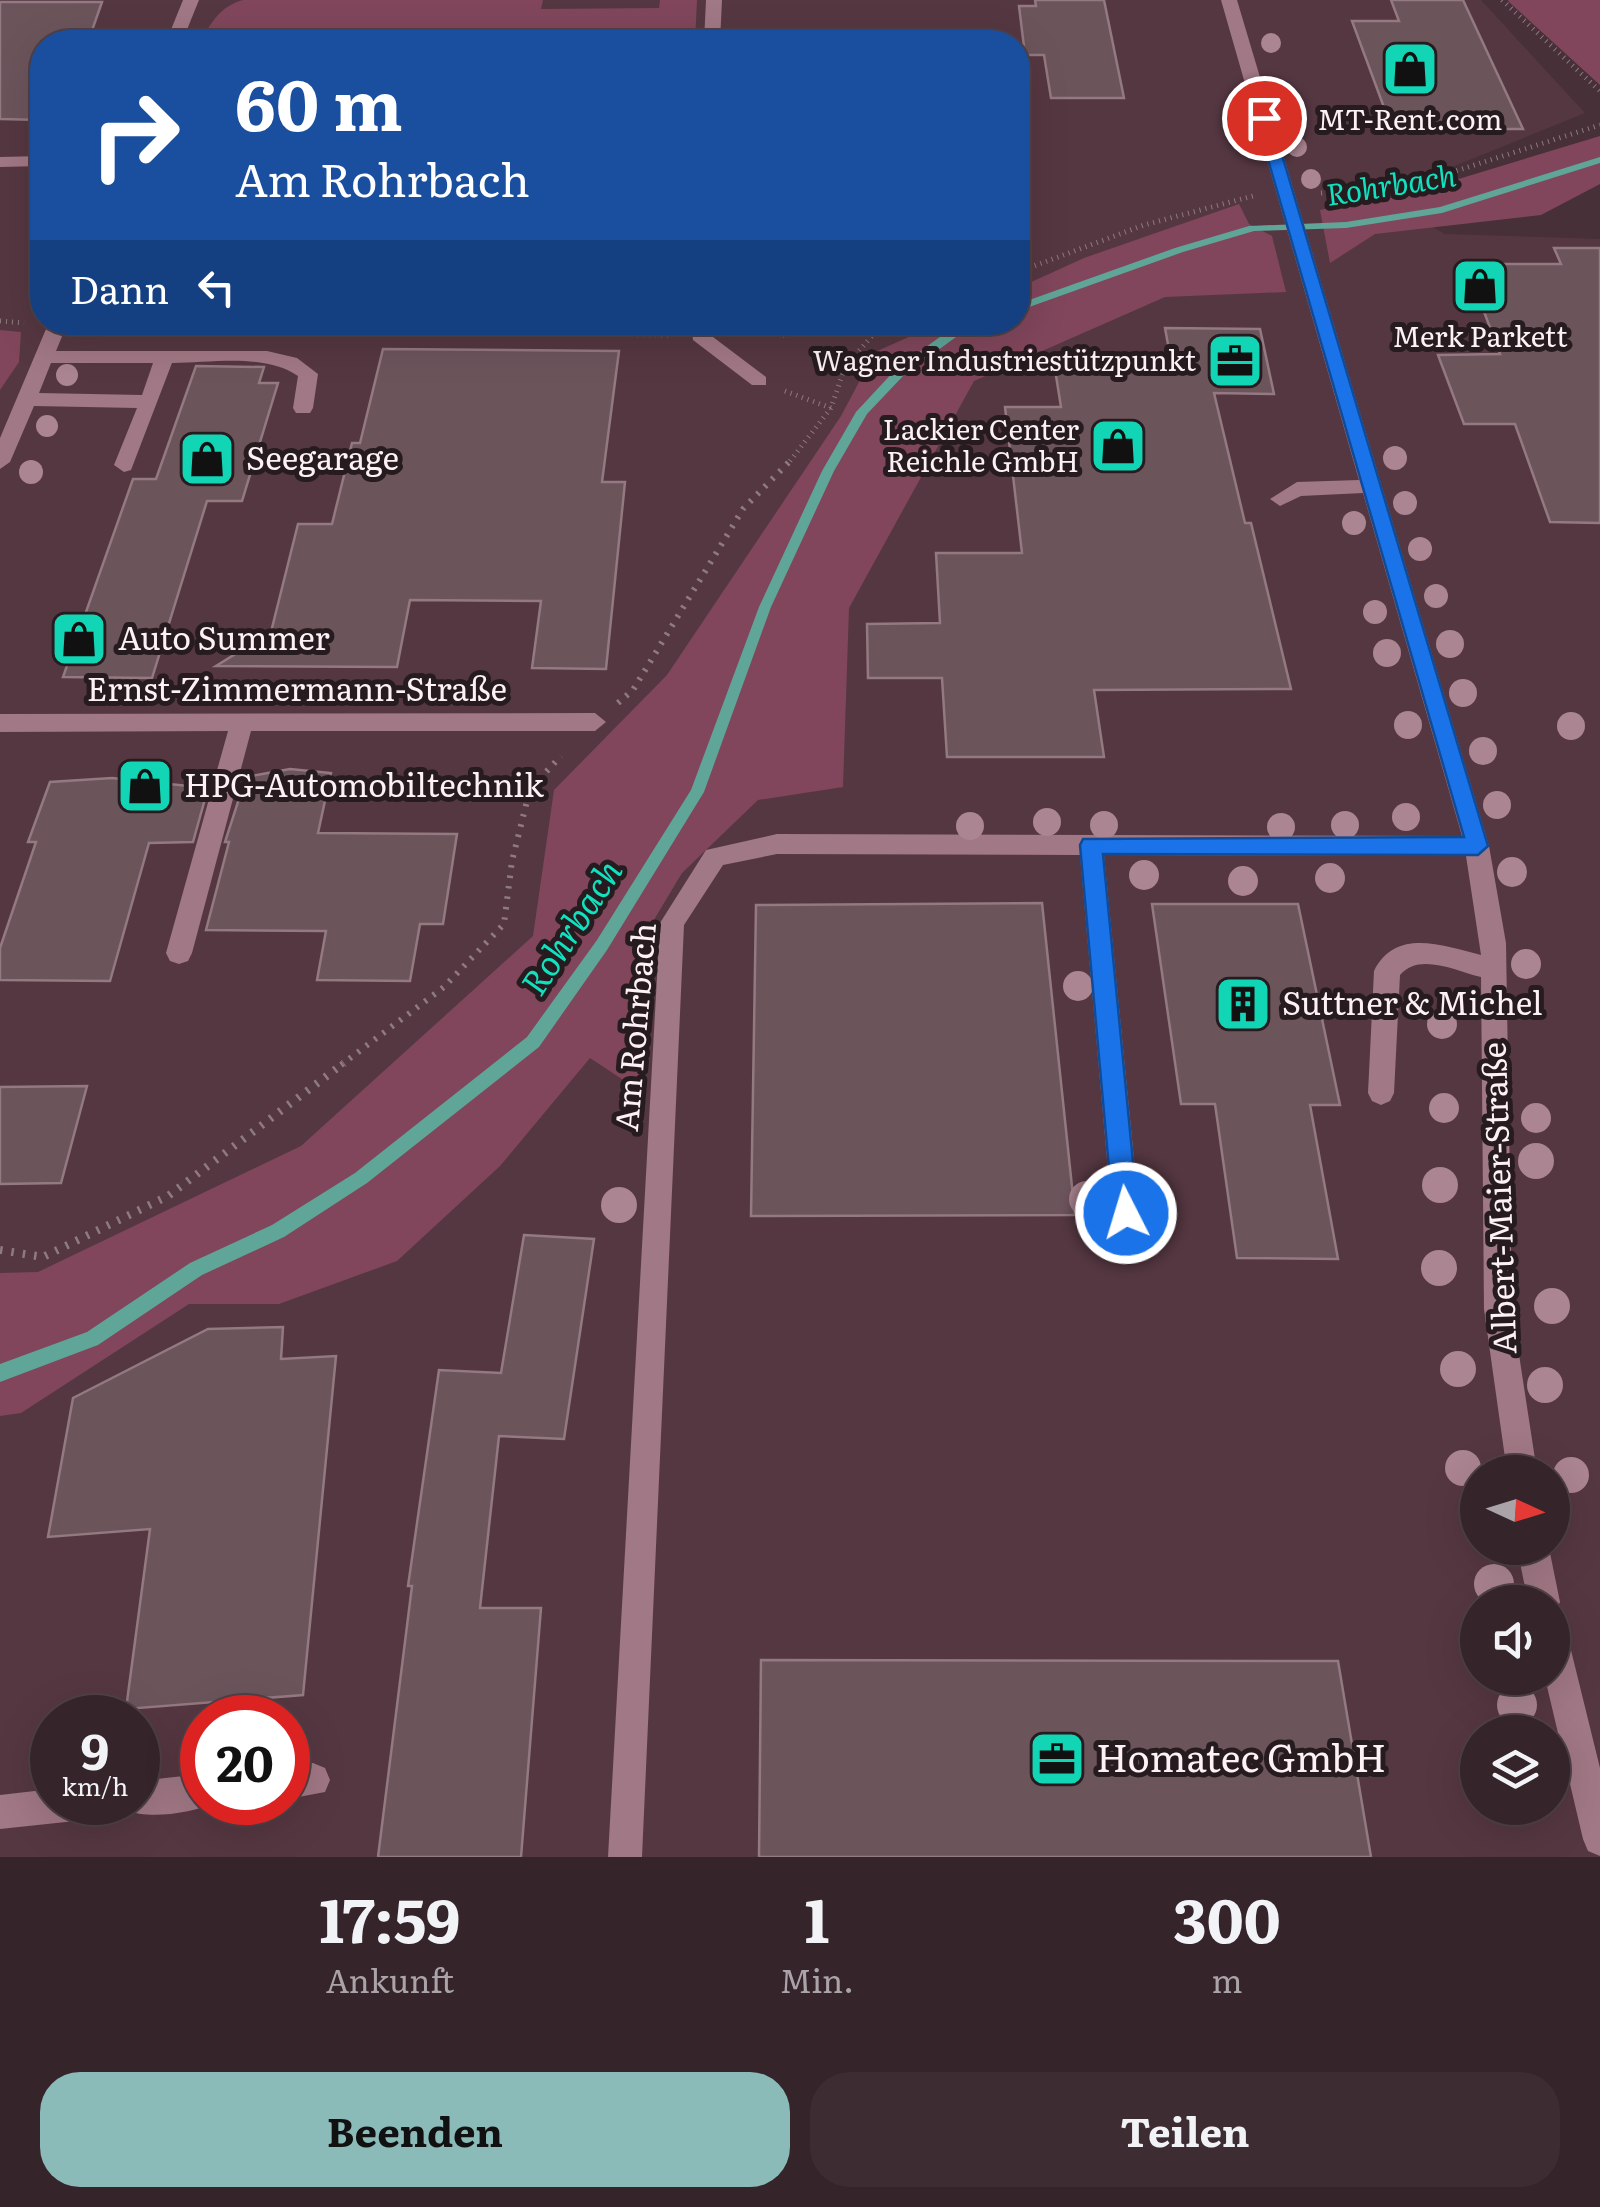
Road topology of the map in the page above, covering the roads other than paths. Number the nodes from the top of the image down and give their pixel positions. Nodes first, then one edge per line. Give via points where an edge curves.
1 (191, 0) edge
2 (714, 0) edge
3 (1229, 0) edge
4 (179, 30) edge
5 (713, 30) edge
6 (30, 161) edge
7 (0, 162) edge
8 (54, 335) edge
9 (707, 335) edge
10 (165, 357) junction
11 (44, 358) junction
12 (758, 380) road end
13 (27, 399) junction
14 (149, 402) junction
15 (303, 408) dead end
16 (0, 462) edge
17 (124, 465) dead end
18 (1374, 486) junction
19 (1280, 499) dead end
20 (242, 722) junction
21 (595, 722) road end
22 (0, 723) edge
23 (1091, 845) junction
24 (1478, 846) junction
25 (179, 953) dead end
26 (1493, 970) junction
27 (1381, 1093) dead end
28 (1129, 1250) dead end
29 (1519, 1455) edge
30 (1566, 1695) edge
31 (30, 1809) edge
32 (0, 1812) edge
33 (1600, 1838) edge
34 (625, 1857) edge

1 - 4 street
2 - 5 street
3 - 18 street, Albert-Maier-Straße
6 - 7 street
8 - 11 street
9 - 12 street
10 - 11 street
10 - 14 street
10 - 15 street via 290,362 308,374
11 - 13 street
13 - 14 street
13 - 16 street
14 - 17 street
18 - 19 street via 1298,488
18 - 24 street, Albert-Maier-Straße
20 - 21 street, Ernst-Zimmermann-Straße
20 - 22 street, Ernst-Zimmermann-Straße
20 - 25 street
23 - 24 street, Am Rohrbach
23 - 28 street
23 - 34 street, Am Rohrbach via 777,844 714,857 672,923
24 - 26 street, Albert-Maier-Straße
26 - 27 street via 1422,952 1400,956 1388,971
26 - 29 street, Albert-Maier-Straße via 1498,1309
30 - 33 street
31 - 32 street

